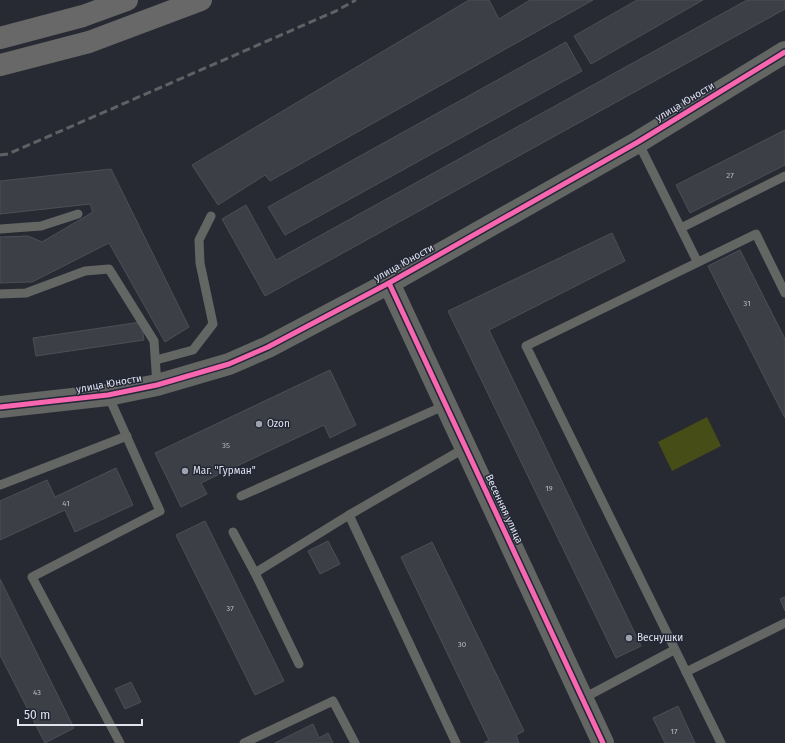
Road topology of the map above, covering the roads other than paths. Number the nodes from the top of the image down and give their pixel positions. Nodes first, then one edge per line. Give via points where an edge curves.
1 (127, 0) edge
2 (201, 0) edge
3 (0, 38) edge
4 (785, 52) edge
5 (0, 65) edge
6 (638, 142) junction
7 (785, 176) edge
8 (78, 214) dead end
9 (211, 216) dead end
10 (682, 228) junction
11 (0, 229) edge
12 (697, 261) junction
13 (389, 283) junction
14 (785, 293) edge
15 (0, 294) edge
16 (156, 360) junction
17 (157, 385) junction
18 (108, 395) junction
19 (446, 405) junction
20 (0, 407) edge
21 (127, 436) junction
22 (465, 448) junction
23 (0, 485) edge
24 (241, 496) dead end
25 (349, 515) junction
26 (232, 532) dead end
27 (255, 573) junction
28 (785, 623) edge
29 (674, 650) junction
30 (299, 664) dead end
31 (686, 672) junction
32 (582, 699) junction
33 (120, 743) edge
34 (244, 743) edge
35 (355, 743) edge
36 (456, 743) edge
37 (602, 743) edge
38 (721, 743) edge

1 - 3 main road via 83,16
2 - 5 main road via 89,42
4 - 6 street, улица Юности
6 - 10 lane
6 - 13 street, улица Юности
7 - 10 lane
8 - 11 lane via 41,226
9 - 16 lane via 199,240 200,263 213,324 193,350
10 - 12 lane
12 - 14 lane via 756,234
12 - 29 lane via 526,346
13 - 17 street, улица Юности via 268,347 229,364
13 - 19 street, Весенняя улица
15 - 16 lane via 26,293 85,271 109,269 154,341
16 - 17 lane
17 - 18 street, улица Юности
18 - 20 street, улица Юности
18 - 21 lane
19 - 22 street, Весенняя улица
19 - 24 lane
21 - 23 lane
21 - 33 lane via 160,511 32,577
22 - 25 lane
22 - 32 street, Весенняя улица
25 - 27 lane
25 - 36 lane
26 - 27 lane
27 - 30 lane
28 - 31 lane
29 - 31 lane
29 - 32 lane
31 - 38 lane
32 - 37 street, Весенняя улица
34 - 35 lane via 333,701

